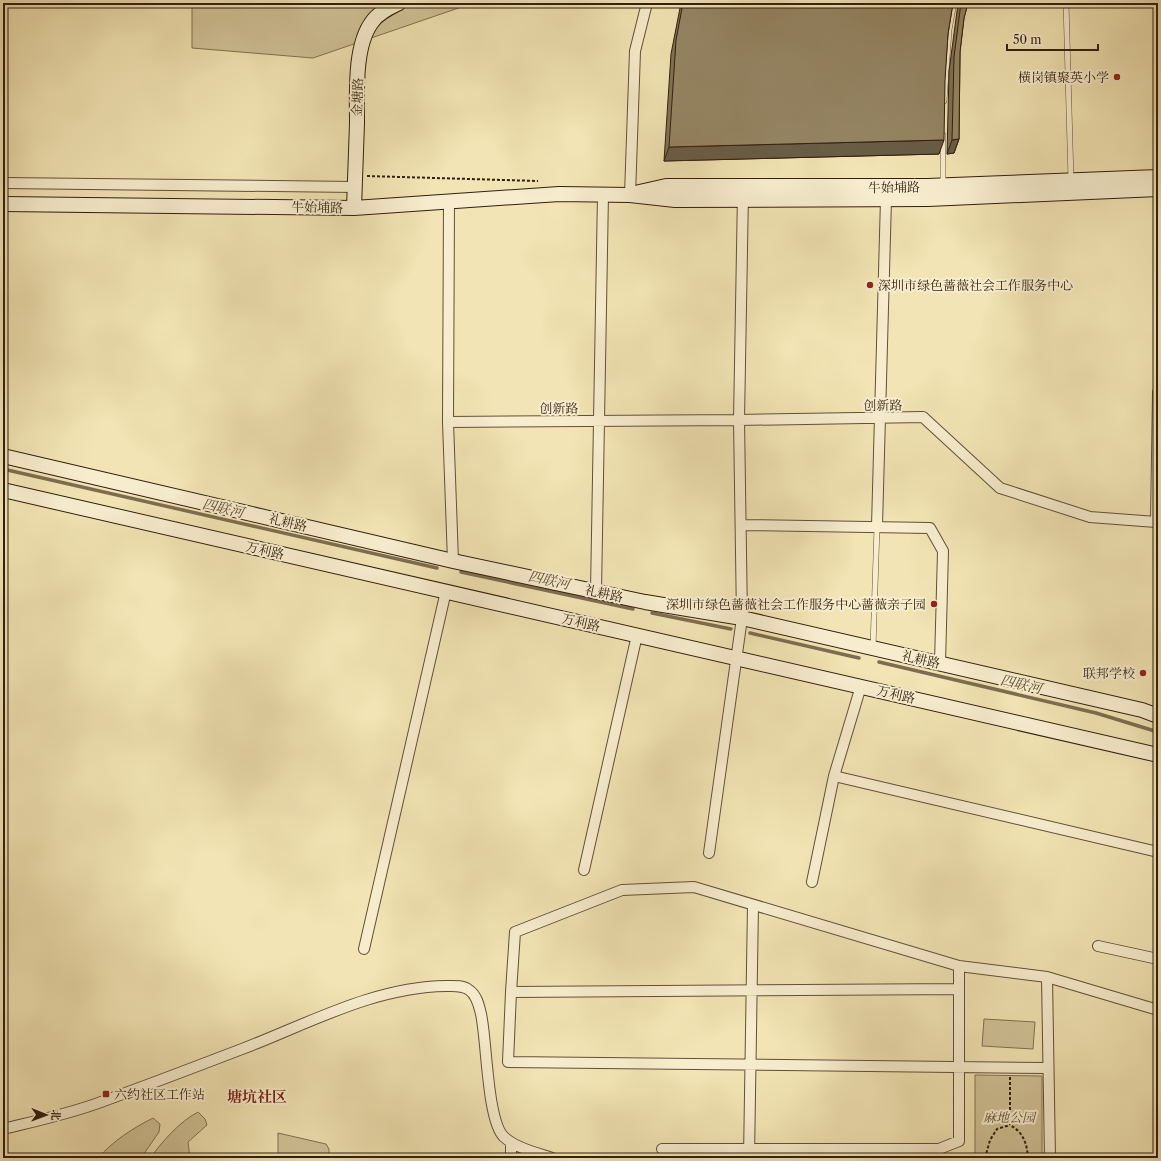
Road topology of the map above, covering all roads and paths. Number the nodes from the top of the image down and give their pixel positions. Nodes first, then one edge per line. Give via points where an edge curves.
1 (399, 3) edge
2 (647, 3) edge
3 (954, 3) edge
4 (1066, 3) edge
5 (944, 109) edge
6 (943, 131) edge
7 (366, 176) dead end
8 (1158, 177) edge
9 (539, 181) dead end
10 (1070, 181) junction
11 (3, 183) edge
12 (355, 186) junction
13 (1158, 189) edge
14 (943, 192) junction
15 (743, 193) junction
16 (603, 194) junction
17 (630, 195) junction
18 (886, 199) junction
19 (449, 201) junction
20 (3, 204) edge
21 (354, 208) junction
22 (1158, 392) edge
23 (882, 417) junction
24 (598, 420) junction
25 (739, 420) junction
26 (448, 422) junction
27 (3, 456) edge
28 (3, 490) edge
29 (1157, 522) edge
30 (741, 525) junction
31 (877, 526) junction
32 (453, 561) junction
33 (446, 591) junction
34 (596, 591) junction
35 (742, 618) junction
36 (637, 635) junction
37 (873, 648) junction
38 (736, 658) junction
39 (940, 663) junction
40 (861, 686) junction
41 (1158, 716) edge
42 (1158, 754) edge
43 (834, 776) junction
44 (1158, 852) edge
45 (709, 853) dead end
46 (584, 870) dead end
47 (812, 882) dead end
48 (753, 905) junction
49 (1098, 946) dead end
50 (364, 949) dead end
51 (1158, 959) edge
52 (959, 966) junction
53 (1047, 977) junction
54 (959, 989) junction
55 (752, 990) junction
56 (511, 992) junction
57 (1158, 1010) edge
58 (750, 1065) junction
59 (959, 1068) junction
60 (1048, 1068) junction
61 (1010, 1076) dead end
62 (1010, 1125) junction
63 (3, 1129) edge
64 (512, 1142) junction
65 (662, 1150) dead end
66 (749, 1154) edge
67 (512, 1158) edge
68 (552, 1158) edge
69 (985, 1158) edge
70 (1028, 1158) edge
71 (1050, 1158) edge

1 - 12 street, 金塘路 via 371,22 361,48
2 - 17 street via 635,51
3 - 5 lane via 949,30
4 - 10 lane
6 - 14 lane
7 - 9 path
8 - 10 street, 牛始埔路
10 - 14 street, 牛始埔路
11 - 12 street
12 - 21 street, 金塘路
13 - 14 street, 牛始埔路
14 - 15 street, 牛始埔路
14 - 18 street, 牛始埔路
15 - 17 street, 牛始埔路 via 666,186
15 - 18 street, 牛始埔路
15 - 25 street
16 - 17 street, 牛始埔路
16 - 19 street, 牛始埔路
16 - 24 street
18 - 23 street
19 - 21 street, 牛始埔路
19 - 26 street
20 - 21 street, 牛始埔路
22 - 29 street, 创新路
23 - 25 street, 创新路
23 - 29 street, 创新路 via 923,417 1000,488 1090,517
23 - 31 street
24 - 25 street, 创新路
24 - 26 street, 创新路
24 - 34 street
25 - 30 street
26 - 32 street
27 - 32 street, 礼耕路
28 - 33 street, 万利路
30 - 31 street
30 - 35 street
31 - 37 lane
31 - 39 street via 930,528 943,551
32 - 34 street, 礼耕路
33 - 36 street, 万利路
33 - 50 street
34 - 35 street, 礼耕路
35 - 37 street, 礼耕路
35 - 38 street
36 - 38 street, 万利路
36 - 46 street
37 - 39 street, 礼耕路
38 - 40 street, 万利路
38 - 45 street
39 - 41 street, 礼耕路 via 1142,710
40 - 42 street, 万利路
40 - 43 street
43 - 44 street
43 - 47 street
48 - 52 street
48 - 55 street
48 - 56 street via 694,887 622,890 515,932
49 - 51 street
52 - 53 street
52 - 54 street
53 - 57 street
53 - 60 street
54 - 55 street
54 - 59 street
55 - 56 street
55 - 58 street
56 - 58 street via 508,1062
58 - 59 street
58 - 66 street
59 - 60 street
59 - 66 street via 959,1141 953,1144 939,1149
60 - 71 street
61 - 62 path
62 - 69 path via 997,1129 990,1140
62 - 70 path via 1018,1129 1027,1145
63 - 64 street via 96,1104 352,1005 415,988 458,986 470,990 479,1006 496,1125 504,1137
64 - 67 street
64 - 68 street
65 - 66 street

